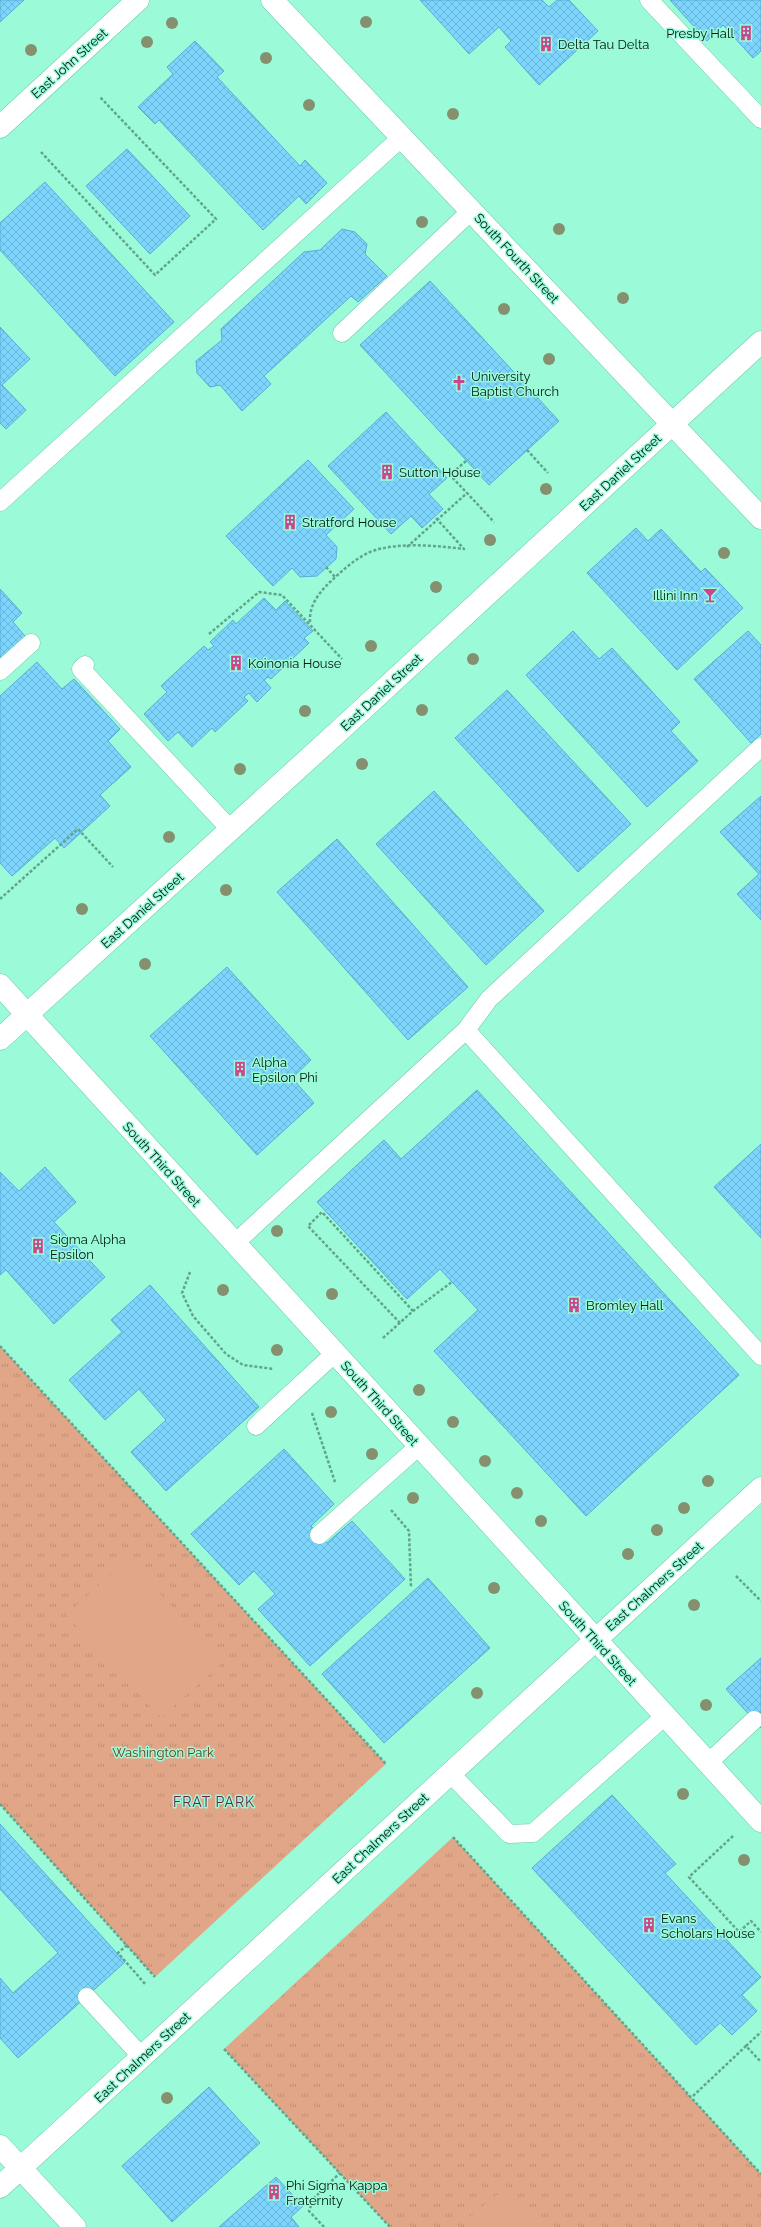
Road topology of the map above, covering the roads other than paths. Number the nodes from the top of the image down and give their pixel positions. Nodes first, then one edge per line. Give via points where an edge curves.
1 (138, 0) edge
2 (272, 0) edge
3 (649, 0) edge
4 (761, 119) edge
5 (0, 127) edge
6 (402, 137) junction
7 (472, 210) junction
8 (342, 333) dead end
9 (761, 342) edge
10 (673, 423) junction
11 (0, 502) edge
12 (761, 518) edge
13 (31, 643) dead end
14 (85, 665) dead end
15 (0, 671) edge
16 (761, 747) edge
17 (230, 830) junction
18 (0, 985) edge
19 (27, 1014) junction
20 (466, 1030) junction
21 (0, 1039) edge
22 (235, 1244) junction
23 (335, 1353) junction
24 (761, 1356) edge
25 (256, 1426) dead end
26 (419, 1446) junction
27 (761, 1488) edge
28 (319, 1535) dead end
29 (596, 1640) junction
30 (665, 1716) junction
31 (754, 1720) dead end
32 (708, 1763) junction
33 (450, 1774) junction
34 (758, 1818) edge
35 (87, 1997) dead end
36 (142, 2057) junction
37 (0, 2146) edge
38 (21, 2168) junction
39 (0, 2187) edge
40 (74, 2227) edge

1 - 5 street, East John Street
2 - 6 street, South Fourth Street
3 - 4 lane
6 - 7 street, South Fourth Street
6 - 11 lane
7 - 8 lane
7 - 10 street, South Fourth Street
9 - 10 street, East Daniel Street
10 - 12 street, South Fourth Street
10 - 17 street, East Daniel Street
13 - 15 lane
14 - 17 lane via 81,669
16 - 20 lane via 489,999
17 - 19 street, East Daniel Street
18 - 19 street, South Third Street
19 - 21 street, East Daniel Street
19 - 22 street, South Third Street
20 - 22 lane
20 - 24 lane
22 - 23 street, South Third Street
23 - 25 lane
23 - 26 street, South Third Street
26 - 28 lane
26 - 29 street, South Third Street
27 - 29 street, East Chalmers Street
29 - 30 street, South Third Street
29 - 33 street, East Chalmers Street
30 - 32 street, South Third Street
30 - 33 lane via 533,1833 509,1834
31 - 32 lane
32 - 34 street, South Third Street
33 - 36 street, East Chalmers Street
35 - 36 lane
36 - 38 street, East Chalmers Street
37 - 38 street
38 - 39 street, East Chalmers Street
38 - 40 street

